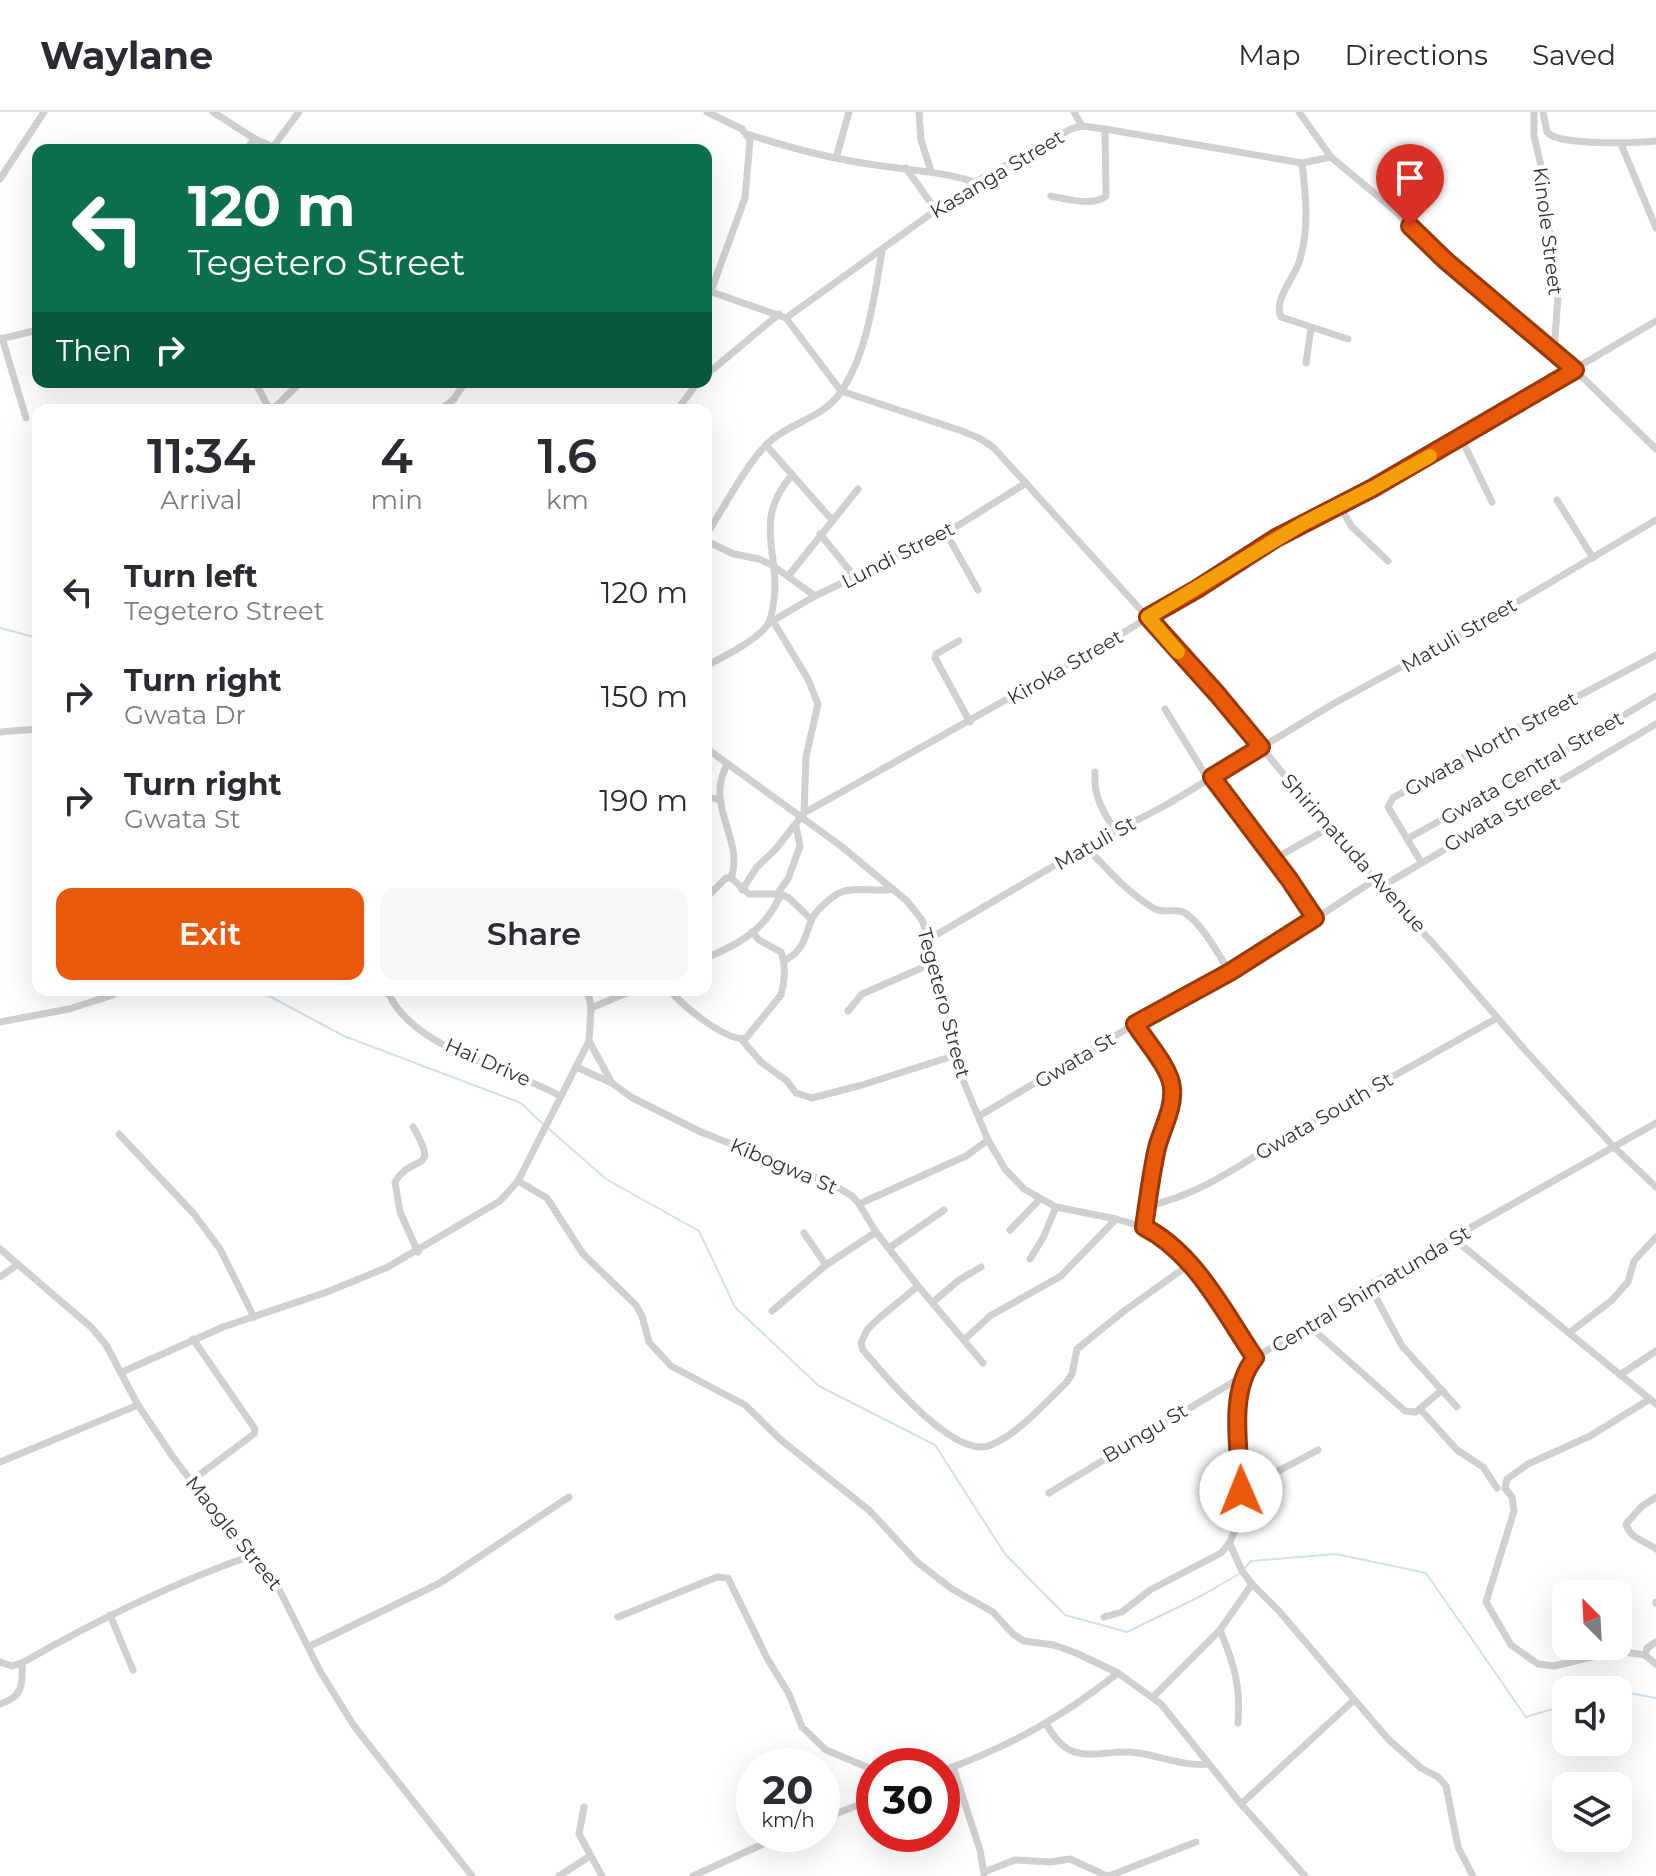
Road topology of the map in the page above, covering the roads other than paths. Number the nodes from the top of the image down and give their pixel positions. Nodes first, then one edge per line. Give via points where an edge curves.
1 (44, 112) edge
2 (213, 112) edge
3 (299, 112) edge
4 (707, 112) edge
5 (849, 112) edge
6 (919, 112) edge
7 (1074, 112) edge
8 (1299, 112) edge
9 (1534, 112) edge
10 (1543, 112) edge
11 (1082, 126) junction
12 (1105, 129) junction
13 (747, 134) junction
14 (255, 139) junction
15 (1656, 141) edge
16 (250, 144) edge
17 (267, 144) edge
18 (279, 144) edge
19 (1621, 144) junction
20 (1331, 157) junction
21 (836, 158) junction
22 (1302, 163) junction
23 (906, 168) junction
24 (931, 171) junction
25 (0, 179) edge
26 (975, 182) junction
27 (1051, 196) dead end
28 (935, 209) junction
29 (1656, 228) edge
30 (882, 251) junction
31 (712, 282) edge
32 (712, 291) edge
33 (782, 316) junction
34 (1656, 321) edge
35 (1311, 328) junction
36 (32, 331) edge
37 (1, 339) edge
38 (1348, 339) dead end
39 (1554, 351) junction
40 (1306, 363) dead end
41 (712, 370) edge
42 (1575, 370) junction
43 (295, 388) edge
44 (461, 388) edge
45 (841, 391) junction
46 (277, 404) edge
47 (448, 404) edge
48 (26, 418) dead end
49 (1461, 438) junction
50 (766, 445) junction
51 (1656, 449) edge
52 (792, 475) junction
53 (1026, 483) junction
54 (858, 489) dead end
55 (1557, 500) dead end
56 (1492, 502) dead end
57 (1339, 505) junction
58 (832, 520) junction
59 (1656, 520) edge
60 (712, 529) edge
61 (946, 533) junction
62 (820, 534) junction
63 (712, 541) edge
64 (1593, 558) junction
65 (1388, 561) dead end
66 (772, 565) junction
67 (789, 575) junction
68 (855, 577) junction
69 (978, 590) dead end
70 (815, 596) junction
71 (1148, 617) junction
72 (771, 622) junction
73 (959, 641) dead end
74 (1656, 655) edge
75 (712, 662) edge
76 (1656, 696) edge
77 (1165, 709) dead end
78 (970, 722) junction
79 (1656, 724) edge
80 (32, 729) edge
81 (0, 732) edge
82 (1261, 747) junction
83 (712, 753) edge
84 (727, 765) junction
85 (1095, 772) dead end
86 (1210, 778) junction
87 (712, 798) edge
88 (719, 800) junction
89 (801, 818) junction
90 (1329, 828) junction
91 (1116, 831) junction
92 (1407, 839) junction
93 (1086, 847) junction
94 (1274, 859) junction
95 (1421, 862) junction
96 (731, 878) junction
97 (1376, 879) junction
98 (1383, 886) junction
99 (893, 889) junction
100 (742, 890) junction
101 (712, 892) edge
102 (779, 894) junction
103 (1315, 918) junction
104 (811, 919) junction
105 (752, 932) junction
106 (929, 939) junction
107 (712, 955) edge
108 (784, 961) junction
109 (933, 963) junction
110 (1230, 972) junction
111 (110, 996) edge
112 (390, 996) edge
113 (589, 996) edge
114 (620, 996) edge
115 (677, 996) edge
116 (591, 1008) junction
117 (848, 1011) dead end
118 (1497, 1018) junction
119 (0, 1022) edge
120 (1135, 1024) junction
121 (742, 1040) junction
122 (589, 1041) junction
123 (953, 1056) junction
124 (576, 1067) junction
125 (612, 1083) junction
126 (560, 1096) junction
127 (979, 1116) junction
128 (1656, 1123) edge
129 (413, 1127) dead end
130 (119, 1134) dead end
131 (988, 1140) junction
132 (1614, 1147) junction
133 (518, 1181) junction
134 (1656, 1187) edge
135 (1040, 1199) junction
136 (859, 1204) junction
137 (1147, 1206) junction
138 (1056, 1207) junction
139 (944, 1210) dead end
140 (1116, 1219) junction
141 (1144, 1227) junction
142 (1010, 1230) dead end
143 (876, 1232) junction
144 (804, 1233) dead end
145 (1656, 1237) edge
146 (1454, 1239) junction
147 (889, 1248) junction
148 (0, 1249) edge
149 (418, 1252) junction
150 (1030, 1259) dead end
151 (1190, 1264) junction
152 (17, 1265) junction
153 (826, 1265) junction
154 (981, 1267) dead end
155 (0, 1277) edge
156 (1369, 1285) junction
157 (918, 1286) junction
158 (933, 1302) junction
159 (772, 1311) dead end
160 (254, 1317) junction
161 (1308, 1325) junction
162 (1569, 1333) junction
163 (193, 1339) junction
164 (964, 1340) junction
165 (1656, 1351) edge
166 (1255, 1358) junction
167 (983, 1363) dead end
168 (122, 1372) junction
169 (1620, 1375) junction
170 (1243, 1376) junction
171 (1442, 1390) junction
172 (1653, 1402) edge
173 (138, 1405) junction
174 (1457, 1407) dead end
175 (1421, 1410) junction
176 (1318, 1450) dead end
177 (0, 1462) edge
178 (191, 1481) junction
179 (1497, 1488) dead end
180 (1241, 1491) junction
181 (1049, 1493) dead end
182 (569, 1497) dead end
183 (1656, 1497) edge
184 (1230, 1544) junction
185 (1656, 1549) edge
186 (250, 1556) junction
187 (1252, 1584) junction
188 (110, 1615) junction
189 (618, 1617) dead end
190 (1104, 1617) dead end
191 (1220, 1630) junction
192 (1656, 1642) edge
193 (308, 1647) junction
194 (1645, 1655) junction
195 (0, 1662) edge
196 (22, 1663) junction
197 (1656, 1664) edge
198 (133, 1670) dead end
199 (1118, 1673) junction
200 (1153, 1697) junction
201 (1354, 1700) junction
202 (0, 1704) edge
203 (1238, 1723) dead end
204 (1046, 1724) junction
205 (856, 1762) edge
206 (960, 1764) edge
207 (1208, 1764) junction
208 (960, 1791) edge
209 (1241, 1804) junction
210 (584, 1807) dead end
211 (1196, 1842) dead end
212 (746, 1852) edge
213 (590, 1856) junction
214 (984, 1874) edge
215 (472, 1876) edge
216 (559, 1876) edge
217 (602, 1876) edge
218 (693, 1876) edge
219 (1108, 1876) edge
220 (1305, 1876) edge
221 (1473, 1876) edge

1 - 25 street
2 - 14 street
3 - 18 street
4 - 13 street
5 - 21 street
6 - 24 street
7 - 11 street
8 - 20 street
9 - 39 street, Kinole Street via 1558,296
10 - 19 street via 1550,137
11 - 12 street, Kasanga Street
11 - 26 street, Kasanga Street
12 - 22 street, Kasanga Street
12 - 27 street via 1106,196 1098,201
13 - 21 street
13 - 31 street via 745,198
14 - 16 street
14 - 17 street
15 - 19 street
19 - 29 street
20 - 22 street, Kasanga Street
20 - 39 street
21 - 23 street
22 - 35 street via 1306,233 1278,314
23 - 24 street
23 - 28 street
24 - 26 street
26 - 28 street, Kasanga Street
28 - 30 street, Kasanga Street
30 - 33 street, Kasanga Street
30 - 45 street via 864,334
32 - 33 street
33 - 41 street, Kasanga Street
33 - 45 street
34 - 42 street, Kiroka Street
35 - 38 street
35 - 40 street
36 - 37 street
37 - 48 street
39 - 42 street
42 - 49 street, Kiroka Street
42 - 51 street
43 - 46 street
44 - 47 street
45 - 50 street
45 - 53 street, Shirimatuda Avenue via 981,439
49 - 56 street
49 - 57 street, Kiroka Street
50 - 52 street
50 - 60 street
52 - 58 street
52 - 66 street via 772,510
53 - 61 street, Lundi Street
53 - 71 street, Shirimatuda Avenue
54 - 58 street
55 - 64 street
57 - 65 street via 1352,527
57 - 71 street, Kiroka Street
58 - 62 street
59 - 64 street, Matuli Street
61 - 68 street, Lundi Street
61 - 69 street
62 - 67 street
62 - 68 street
63 - 66 street
64 - 82 street, Matuli Street
66 - 67 street
66 - 72 street
67 - 70 street
68 - 70 street, Lundi Street
70 - 72 street, Lundi Street
71 - 78 street, Kiroka Street
71 - 82 street, Shirimatuda Avenue
72 - 75 street, Lundi Street
72 - 89 street via 801,665 818,704 806,757
73 - 78 street via 935,658
74 - 92 street, Gwata North Street via 1393,798 1388,807
76 - 92 street, Gwata Central Street
77 - 86 street
78 - 89 street, Kiroka Street via 909,752
79 - 95 street, Gwata Street
80 - 81 street
82 - 86 street, Matuli St
82 - 90 street, Shirimatuda Avenue
83 - 84 street, Tegetero Street
84 - 88 street via 720,777
84 - 89 street, Tegetero Street
85 - 91 street via 1095,793
86 - 91 street, Matuli St
86 - 94 street
87 - 88 street
88 - 96 street via 734,860
89 - 99 street, Tegetero Street
89 - 100 street, Kiroka Street
89 - 102 street via 800,846
90 - 94 street
90 - 97 street, Shirimatuda Avenue
91 - 93 street, Matuli St
92 - 95 street, Gwata North Street
93 - 106 street, Matuli St
93 - 110 street via 1146,903 1159,911 1183,911
94 - 103 street
95 - 98 street, Gwata Street
96 - 100 street
96 - 101 street
97 - 98 street, Shirimatuda Avenue
97 - 103 street, Gwata St
98 - 118 street, Shirimatuda Avenue
99 - 104 street via 843,891
99 - 106 street, Tegetero Street via 922,920
100 - 102 street via 756,896
102 - 104 street
102 - 105 street via 772,914
103 - 110 street, Gwata St
104 - 108 street via 801,948
105 - 107 street
105 - 108 street via 781,952
106 - 109 street, Tegetero Street
108 - 121 street via 781,995
109 - 117 street via 862,994
109 - 123 street, Tegetero Street
110 - 120 street, Gwata St
111 - 119 street
112 - 126 street, Hai Drive via 398,1012 445,1046
113 - 116 street
114 - 116 street
115 - 121 street via 712,1026
116 - 122 street
118 - 132 street, Shirimatuda Avenue
118 - 137 street, Gwata South St via 1208,1185
120 - 127 street, Gwata St
120 - 137 street via 1172,1087
121 - 123 street via 796,1093 812,1098
122 - 124 street
122 - 125 street, Kibogwa St
123 - 127 street, Tegetero Street
124 - 125 street
124 - 126 street
125 - 136 street, Kibogwa St via 701,1132 832,1184
126 - 133 street
127 - 131 street, Tegetero Street
128 - 132 street, Central Shimatunda St
129 - 149 street via 425,1155 395,1182 400,1212
130 - 160 street via 220,1249
131 - 135 street, Tegetero Street via 1005,1169
131 - 136 street via 966,1156
132 - 134 street, Shirimatuda Avenue
132 - 146 street, Central Shimatunda St
133 - 149 street via 500,1201
133 - 199 street via 547,1198 583,1254 636,1305 649,1342 671,1366 745,1405 870,1511 917,1562 993,1612 1013,1634 1076,1653
135 - 138 street, Tegetero Street
135 - 142 street
136 - 143 street, Kibogwa St
137 - 141 street
138 - 140 street, Tegetero Street
138 - 150 street
139 - 147 street
140 - 141 street, Tegetero Street
140 - 164 street via 1061,1276 990,1316
141 - 151 street, Tegetero Street via 1162,1236
143 - 147 street, Kibogwa St
143 - 153 street
144 - 153 street
145 - 162 street via 1634,1261 1628,1282 1611,1301
146 - 156 street, Central Shimatunda St
146 - 162 street
147 - 157 street, Kibogwa St
148 - 152 street, Maogle Street
149 - 160 street
151 - 157 street via 1077,1349 1066,1383 1011,1433 979,1448 959,1440 910,1404 863,1350 867,1330
151 - 166 street, Tegetero Street
152 - 155 street
152 - 168 street, Maogle Street via 92,1328
153 - 159 street
154 - 158 street
156 - 161 street, Central Shimatunda St
156 - 171 street via 1402,1346
157 - 158 street, Kibogwa St
158 - 164 street, Kibogwa St
160 - 163 street
161 - 166 street, Central Shimatunda St
161 - 175 street via 1405,1411
162 - 169 street
163 - 168 street
163 - 178 street via 255,1429
164 - 167 street, Kibogwa St
165 - 169 street
166 - 170 street, Central Shimatunda St
168 - 173 street, Maogle Street
169 - 172 street
170 - 180 street, Central Shimatunda St via 1238,1424
170 - 181 street, Bungu St
171 - 174 street
171 - 175 street
172 - 194 street via 1507,1479 1514,1511 1486,1602 1511,1645 1538,1664 1554,1666 1617,1651
173 - 177 street
173 - 178 street, Maogle Street
175 - 179 street via 1457,1450 1483,1467
176 - 180 street
178 - 186 street, Maogle Street
180 - 184 street, Central Shimatunda St
182 - 193 street via 440,1583
183 - 185 street via 1626,1524 1628,1531
184 - 187 street
184 - 190 street via 1122,1612
186 - 188 street
186 - 193 street, Maogle Street via 276,1583
187 - 191 street
187 - 201 street
188 - 196 street
188 - 198 street
189 - 205 street via 717,1577 728,1578 802,1727 826,1750
191 - 200 street
191 - 203 street via 1235,1666
192 - 194 street
193 - 215 street, Maogle Street via 371,1750
194 - 197 street
195 - 196 street
196 - 202 street via 19,1695
199 - 200 street
199 - 204 street
200 - 207 street
201 - 209 street
201 - 221 street via 1404,1754 1446,1786 1458,1847
204 - 206 street
204 - 207 street via 1068,1749 1081,1754 1125,1752
207 - 209 street
208 - 214 street
209 - 220 street
210 - 213 street via 579,1834
211 - 219 street
212 - 218 street
213 - 216 street
213 - 217 street
214 - 219 street via 1015,1860 1070,1859

